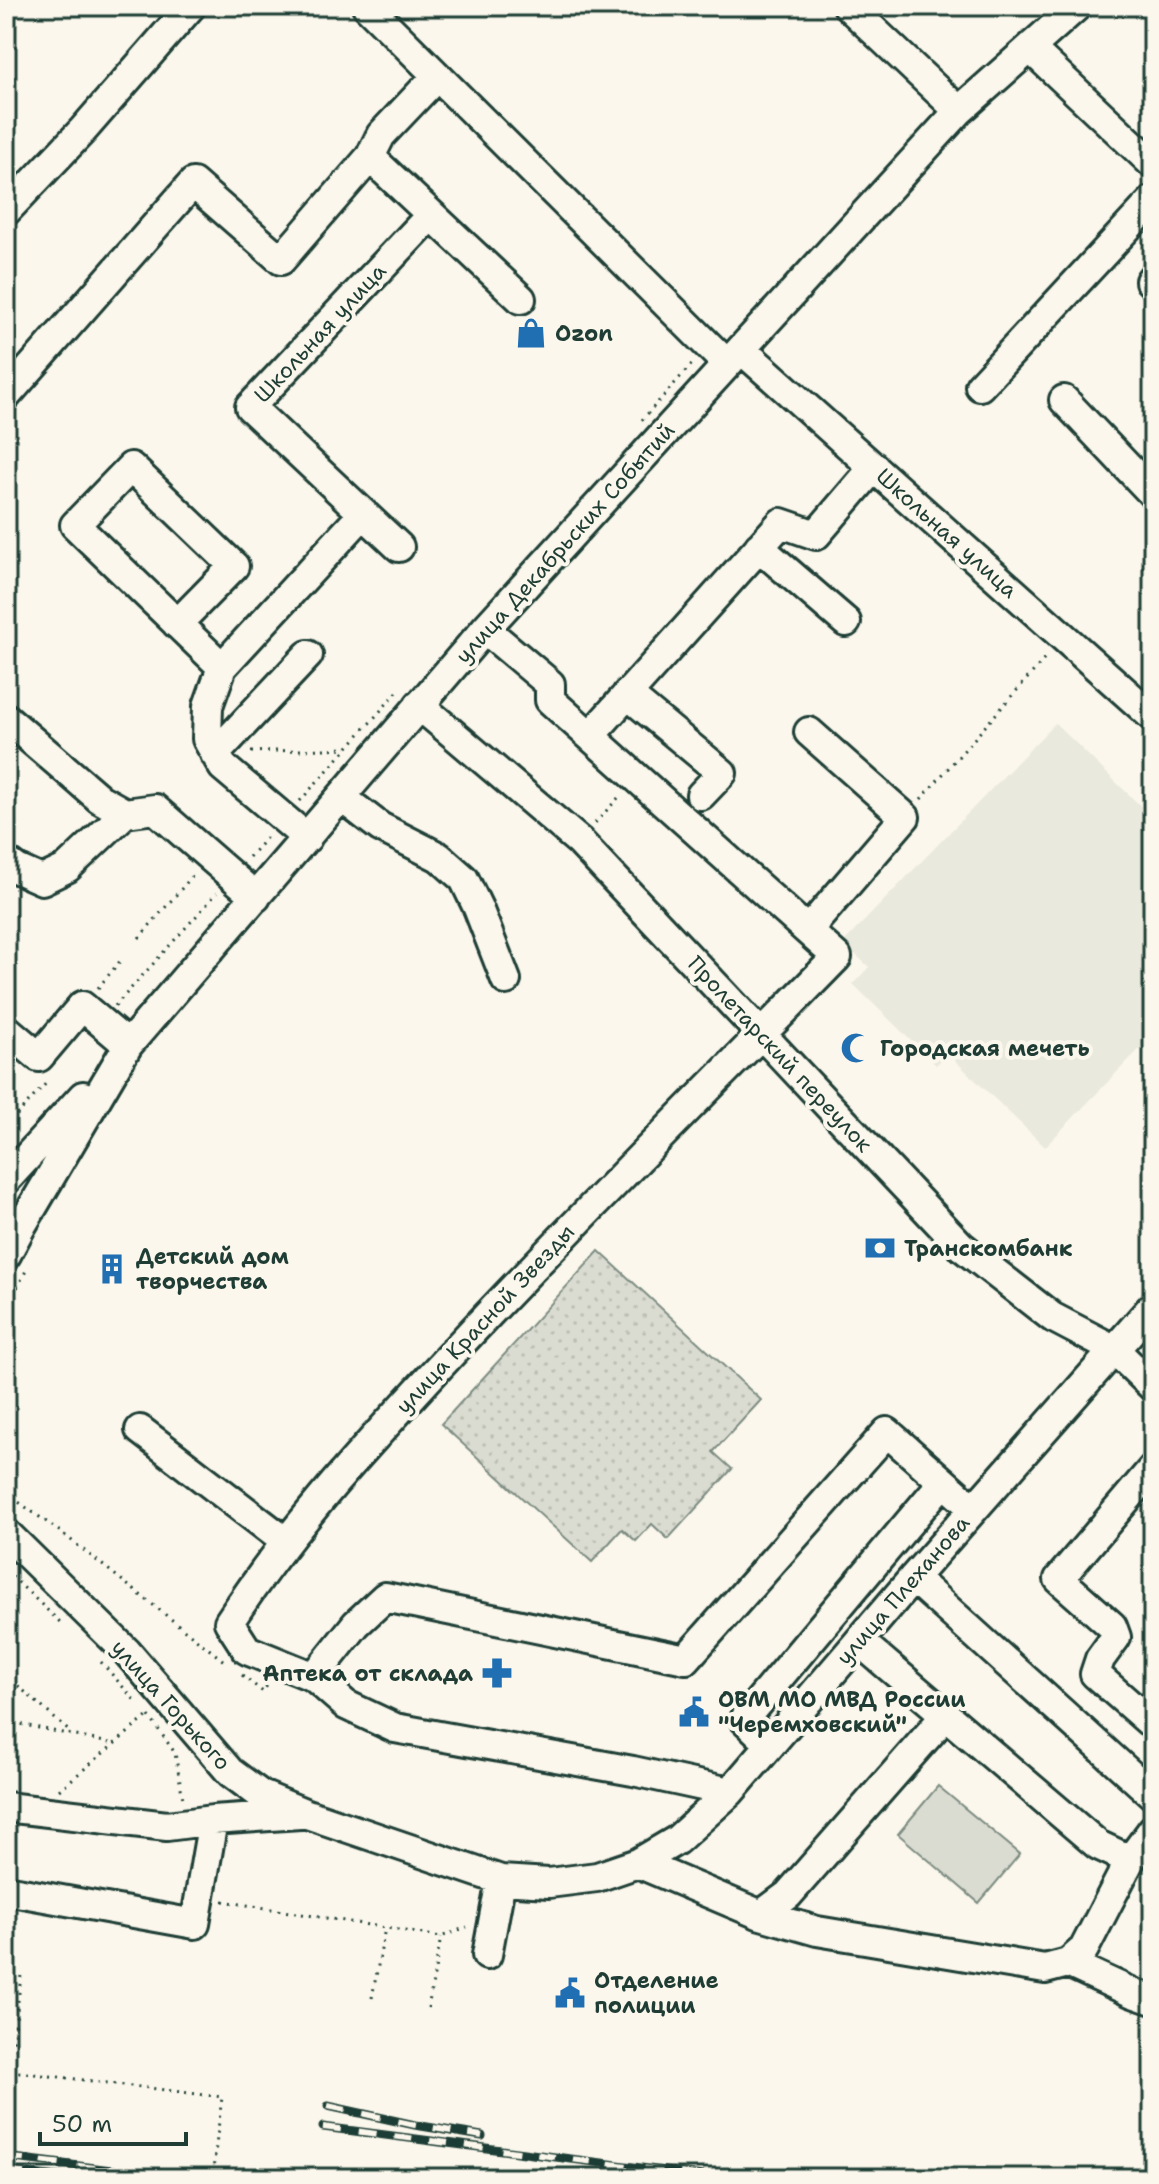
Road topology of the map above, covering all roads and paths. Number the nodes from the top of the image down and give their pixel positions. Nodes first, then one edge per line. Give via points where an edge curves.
1 (191, 6) edge
2 (367, 6) edge
3 (848, 6) edge
4 (1063, 6) edge
5 (1077, 6) edge
6 (1030, 48) junction
7 (437, 76) junction
8 (959, 111) junction
9 (370, 157) junction
10 (1153, 164) edge
11 (1153, 200) edge
12 (6, 211) edge
13 (430, 216) junction
14 (1153, 277) edge
15 (1153, 284) edge
16 (521, 299) dead end
17 (726, 353) junction
18 (980, 386) dead end
19 (6, 396) edge
20 (1064, 400) dead end
21 (634, 428) dead end
22 (874, 467) junction
23 (1153, 494) edge
24 (363, 514) junction
25 (399, 547) dead end
26 (759, 547) junction
27 (846, 622) dead end
28 (177, 624) junction
29 (485, 629) junction
30 (1064, 637) junction
31 (308, 655) dead end
32 (222, 667) junction
33 (627, 694) junction
34 (410, 697) junction
35 (1153, 716) edge
36 (6, 718) edge
37 (809, 732) dead end
38 (590, 736) junction
39 (347, 748) junction
40 (215, 754) junction
41 (636, 778) junction
42 (701, 795) dead end
43 (341, 797) junction
44 (125, 813) junction
45 (905, 817) junction
46 (284, 818) junction
47 (307, 838) junction
48 (579, 841) junction
49 (209, 856) junction
50 (6, 861) edge
51 (232, 876) junction
52 (256, 897) junction
53 (808, 930) junction
54 (139, 938) dead end
55 (121, 960) dead end
56 (506, 980) dead end
57 (92, 1014) junction
58 (6, 1029) edge
59 (763, 1033) junction
60 (124, 1051) junction
61 (48, 1080) dead end
62 (6, 1127) edge
63 (6, 1180) edge
64 (17, 1262) edge
65 (1153, 1306) edge
66 (6, 1309) edge
67 (1115, 1350) junction
68 (1153, 1387) edge
69 (140, 1430) dead end
70 (1153, 1468) edge
71 (943, 1482) junction
72 (6, 1493) edge
73 (974, 1509) junction
74 (6, 1533) edge
75 (286, 1542) junction
76 (6, 1571) edge
77 (913, 1578) junction
78 (61, 1623) dead end
79 (859, 1641) junction
80 (94, 1655) dead end
81 (238, 1663) junction
82 (281, 1664) junction
83 (6, 1675) edge
84 (314, 1677) junction
85 (139, 1706) dead end
86 (946, 1715) junction
87 (6, 1721) edge
88 (1153, 1725) edge
89 (73, 1735) junction
90 (114, 1744) junction
91 (770, 1744) junction
92 (730, 1792) junction
93 (1153, 1795) edge
94 (6, 1807) edge
95 (34, 1810) junction
96 (304, 1813) junction
97 (200, 1821) junction
98 (1153, 1829) edge
99 (1130, 1860) junction
100 (638, 1863) junction
101 (501, 1880) junction
102 (549, 1883) joint
103 (6, 1890) edge
104 (199, 1897) junction
105 (761, 1915) junction
106 (494, 1916) junction
107 (385, 1928) junction
108 (441, 1937) junction
109 (487, 1955) dead end
110 (1068, 1963) junction
111 (6, 1974) edge
112 (372, 1998) dead end
113 (1153, 2000) edge
114 (428, 2008) dead end
115 (212, 2178) edge

1 - 12 street
2 - 7 street, Школьная улица
3 - 8 street
4 - 6 street, улица Декабрьских Событий
5 - 6 street, улица Декабрьских Событий
6 - 8 street, улица Декабрьских Событий
6 - 10 street
7 - 9 street via 381,135
7 - 17 street, Школьная улица
8 - 17 street, улица Декабрьских Событий
9 - 13 street
9 - 19 street via 281,260 193,183
11 - 18 street
13 - 16 street
13 - 24 street, Школьная улица via 250,407
14 - 15 street
17 - 21 path
17 - 22 street, Школьная улица
17 - 29 street, улица Декабрьских Событий
20 - 23 street
22 - 26 street via 816,535 781,523
22 - 30 street, Школьная улица
24 - 25 street, Школьная улица
24 - 32 street
26 - 27 street
26 - 33 street
28 - 28 street via 75,525 131,467 234,566
28 - 32 street
29 - 34 street, улица Декабрьских Событий
29 - 38 street via 550,684 550,700
30 - 35 street, Школьная улица
30 - 45 path
31 - 40 street
32 - 40 street via 208,706 207,739
33 - 38 street
33 - 42 street via 722,773
34 - 39 path
34 - 43 street, улица Декабрьских Событий
34 - 48 street, Пролетарский переулок
36 - 44 street via 100,799
37 - 45 street
38 - 41 street
39 - 40 path
39 - 46 path
40 - 46 street via 223,767
41 - 48 path
41 - 53 street
43 - 47 street, улица Декабрьских Событий
43 - 56 street via 380,827 439,857 464,879
44 - 49 street via 155,809
44 - 50 street via 67,868 42,880
45 - 53 street
46 - 47 street
46 - 51 path
47 - 52 street, улица Декабрьских Событий
48 - 59 street, Пролетарский переулок
49 - 51 street
49 - 54 path
51 - 52 street
51 - 57 path
52 - 60 street, улица Декабрьских Событий
53 - 59 street, улица Красной Звезды via 837,957
55 - 57 path
57 - 58 street via 39,1057
57 - 60 street
59 - 67 street, Пролетарский переулок via 961,1246 1052,1317
59 - 75 street, улица Красной Звезды via 517,1284 360,1452
60 - 63 street, улица Декабрьских Событий
60 - 64 street, улица Декабрьских Событий
61 - 62 path
64 - 66 path
65 - 67 street, улица Плеханова
67 - 68 street, Пролетарский переулок
67 - 73 street, улица Плеханова
69 - 75 street
70 - 88 street via 1059,1579 1112,1626 1116,1637 1095,1674
71 - 73 street
71 - 84 street via 887,1432 686,1659 385,1597
71 - 91 street via 744,1719
72 - 81 path
73 - 77 street, улица Плеханова
74 - 96 street, улица Горького via 127,1652 230,1772 261,1795
75 - 81 street, улица Красной Звезды via 229,1622
76 - 78 path
77 - 79 street, улица Плеханова
77 - 93 street
79 - 86 street
79 - 91 street, улица Плеханова
80 - 85 path
81 - 82 street
81 - 82 path via 263,1692
82 - 84 street
83 - 89 path
84 - 92 street via 346,1705 395,1728
86 - 99 street via 1098,1845
86 - 105 street via 788,1895
87 - 89 path
89 - 90 path
90 - 95 path
90 - 97 path via 148,1716 175,1753
91 - 92 street, улица Плеханова
92 - 100 street, улица Плеханова via 677,1840
94 - 95 street
95 - 97 street via 167,1826
96 - 97 street
96 - 101 street, улица Горького
97 - 104 street
98 - 99 street
99 - 110 street via 1084,1949
100 - 102 street, улица Плеханова via 597,1877
100 - 105 street
101 - 102 street, улица Горького
101 - 106 street
103 - 104 street via 195,1924
104 - 107 path
105 - 110 street via 817,1931 1045,1969
106 - 108 path
106 - 109 street
107 - 108 path
107 - 112 path
108 - 114 path
110 - 113 street
111 - 115 path via 21,1975 10,2071 222,2097

